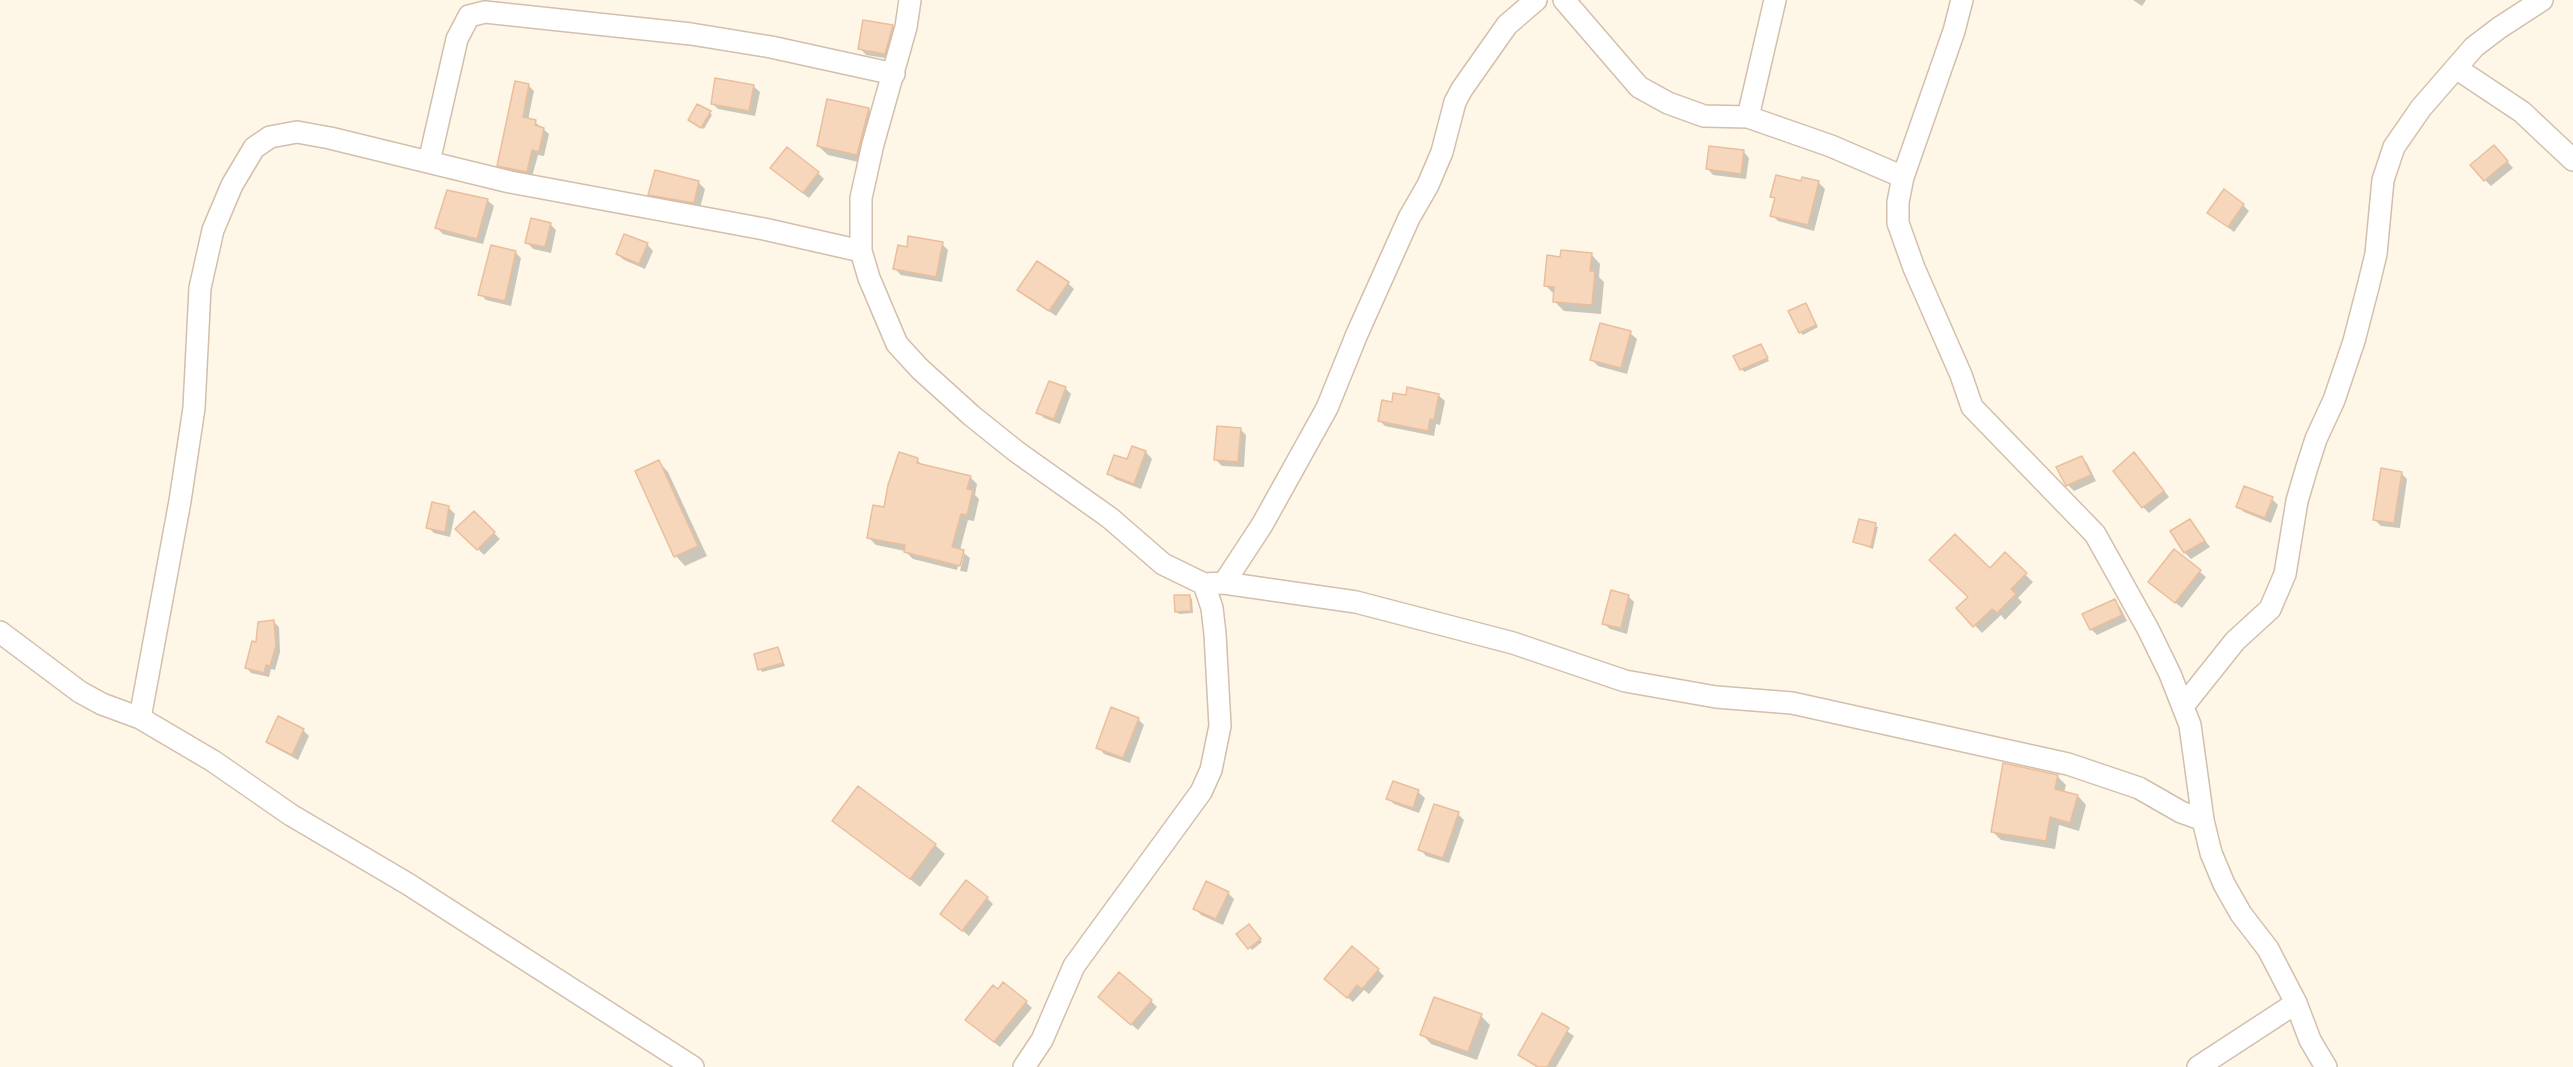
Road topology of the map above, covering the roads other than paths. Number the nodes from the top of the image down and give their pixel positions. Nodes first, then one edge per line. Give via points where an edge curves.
1 (910, 0) edge
2 (1536, 0) edge
3 (1564, 0) edge
4 (1775, 0) edge
5 (1962, 0) edge
6 (2542, 0) edge
7 (2456, 68) junction
8 (894, 74) junction
9 (1748, 117) junction
10 (2573, 160) edge
11 (429, 162) junction
12 (1903, 177) junction
13 (861, 251) junction
14 (1214, 584) junction
15 (0, 633) edge
16 (2184, 705) junction
17 (140, 718) junction
18 (2203, 820) junction
19 (2296, 1003) junction
20 (693, 1067) edge
21 (1023, 1067) edge
22 (2198, 1067) edge
23 (2326, 1067) edge

1 - 8 street
2 - 14 street via 1508,25 1462,89 1442,152 1361,324 1328,408 1262,525
3 - 9 street via 1639,87 1668,104 1704,116
4 - 9 street
5 - 12 street
6 - 7 street via 2474,47
7 - 10 street via 2522,112
7 - 16 street via 2405,129 2386,165 2376,254 2337,390 2316,439 2297,501 2285,574 2270,609 2235,641
8 - 11 street via 691,34 484,12 469,16 457,39
8 - 13 street via 861,198
9 - 12 street
11 - 13 street via 510,182
11 - 17 street via 297,132 270,138 254,148 232,185 213,230 200,288 194,408
12 - 16 street via 1898,223 1972,407 2095,534 2148,629
13 - 14 street via 897,344 920,369 1008,445 1110,518 1163,564
14 - 18 street via 1356,602 1513,643 1624,681 1716,697 1792,703 2068,764 2139,788
14 - 21 street via 1212,608 1220,726 1211,770 1201,792 1074,966 1042,1040
15 - 17 street via 80,692
16 - 18 street
17 - 20 street
18 - 19 street via 2224,884 2268,949
19 - 22 street
19 - 23 street via 2310,1040

